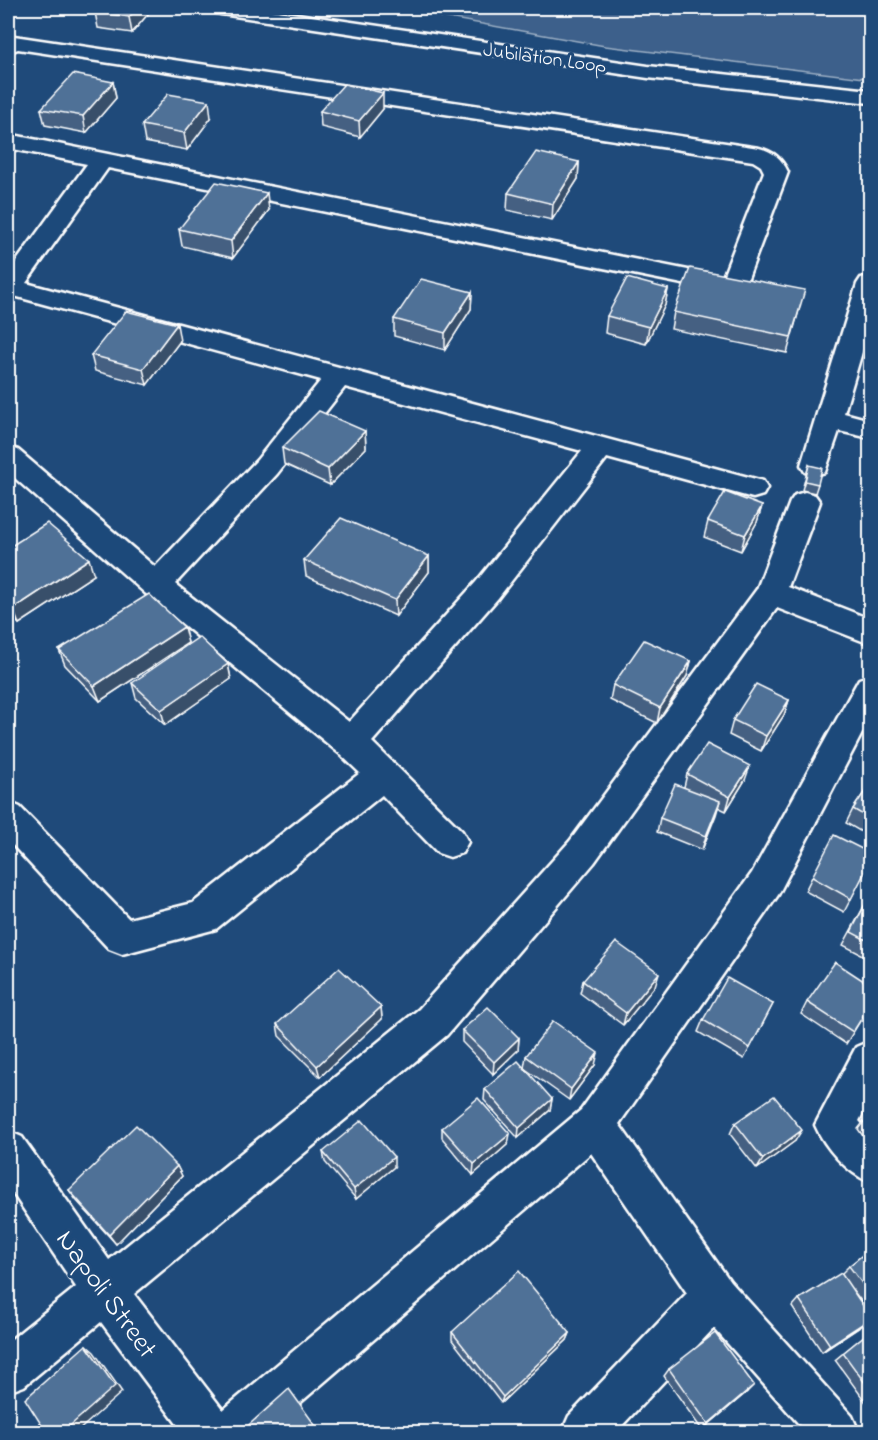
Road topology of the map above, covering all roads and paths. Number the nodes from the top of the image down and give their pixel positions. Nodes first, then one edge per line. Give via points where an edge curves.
1 (222, 8) edge
2 (8, 48) edge
3 (870, 97) edge
4 (8, 141) edge
5 (102, 160) junction
6 (870, 284) edge
7 (9, 288) edge
8 (338, 377) junction
9 (829, 418) junction
10 (870, 429) edge
11 (601, 447) junction
12 (8, 457) edge
13 (753, 488) dead end
14 (156, 585) junction
15 (771, 593) junction
16 (870, 632) edge
17 (870, 688) edge
18 (351, 743) junction
19 (384, 774) junction
20 (8, 817) edge
21 (450, 842) dead end
22 (870, 1060) edge
23 (595, 1124) junction
24 (8, 1151) edge
25 (870, 1162) edge
26 (104, 1290) junction
27 (716, 1296) junction
28 (8, 1370) edge
29 (211, 1432) edge
30 (232, 1432) edge
31 (585, 1432) edge
32 (836, 1432) edge

1 - 3 street, Jubilation Loop via 512,53
2 - 5 street via 14,42 759,155 771,162 776,172 742,288
4 - 5 street
5 - 7 street
6 - 9 street
7 - 8 street
8 - 11 street
8 - 14 street via 267,467
9 - 10 street
9 - 15 street via 815,465 828,477 823,497 805,502
11 - 13 street
11 - 18 street via 487,590
12 - 14 street
14 - 18 street
15 - 16 street
15 - 26 street via 582,852 433,1022
17 - 23 street via 765,884
18 - 19 street
19 - 20 street via 203,917 122,937
19 - 21 street
22 - 25 street via 835,1125
23 - 27 street
23 - 30 street
24 - 26 street, Napoli Street
26 - 28 street
26 - 29 street, Napoli Street
27 - 31 street
27 - 32 street

